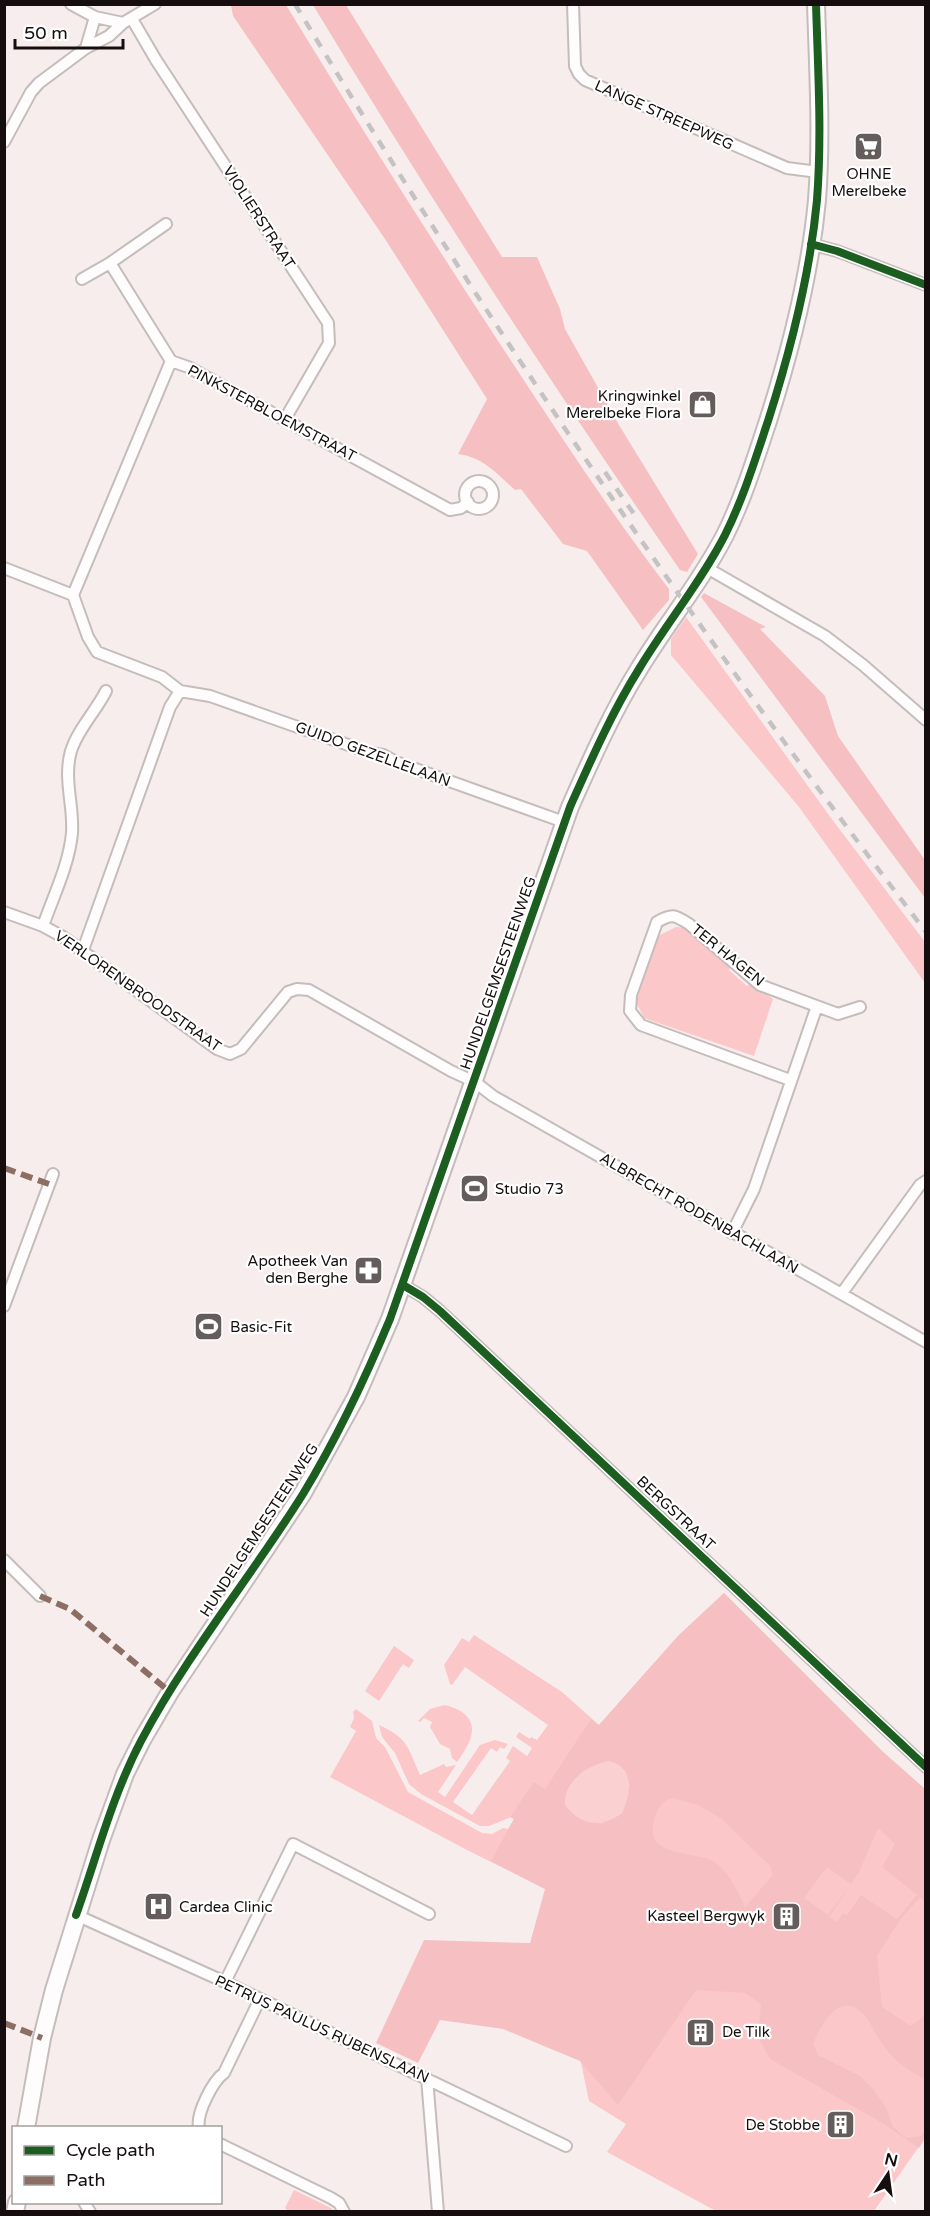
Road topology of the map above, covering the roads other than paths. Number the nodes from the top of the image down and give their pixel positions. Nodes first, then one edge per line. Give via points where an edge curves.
1 (71, 4) edge
2 (155, 4) edge
3 (573, 4) edge
4 (816, 4) edge
5 (95, 17) junction
6 (127, 21) junction
7 (86, 48) junction
8 (5, 140) edge
9 (818, 172) junction
10 (166, 225) dead end
11 (811, 244) junction
12 (110, 263) junction
13 (82, 279) dead end
14 (926, 285) edge
15 (171, 361) junction
16 (285, 419) junction
17 (468, 502) dead end
18 (4, 568) edge
19 (706, 568) junction
20 (73, 595) junction
21 (106, 691) dead end
22 (180, 691) junction
23 (926, 720) edge
24 (564, 822) junction
25 (4, 912) edge
26 (43, 926) junction
27 (83, 950) junction
28 (817, 1006) junction
29 (860, 1007) dead end
30 (790, 1080) junction
31 (475, 1082) junction
32 (53, 1174) dead end
33 (926, 1181) edge
34 (732, 1233) junction
35 (403, 1285) junction
36 (842, 1293) junction
37 (4, 1306) edge
38 (926, 1342) edge
39 (4, 1560) edge
40 (40, 1596) dead end
41 (926, 1767) edge
42 (429, 1914) dead end
43 (76, 1915) junction
44 (225, 1982) junction
45 (260, 1999) junction
46 (428, 2079) junction
47 (26, 2126) edge
48 (199, 2126) edge
49 (222, 2145) edge
50 (567, 2146) dead end
51 (344, 2211) edge
52 (438, 2211) edge

1 - 5 street
2 - 6 street
3 - 9 street, LANGE STREEPWEG via 575,66 585,80 787,168
4 - 9 main road, HUNDELGEMSESTEENWEG
5 - 6 street
5 - 7 street
6 - 7 street via 110,36
6 - 16 street, VIOLIERSTRAAT via 328,323 329,343
7 - 8 street via 31,92
9 - 11 main road, HUNDELGEMSESTEENWEG
10 - 12 street
11 - 14 street
11 - 19 main road, HUNDELGEMSESTEENWEG via 803,296 753,465 741,500
12 - 13 street
12 - 15 street
15 - 16 street, PINKSTERBLOEMSTRAAT via 188,366
15 - 20 street, PINKSTERBLOEMSTRAAT
16 - 17 street, PINKSTERBLOEMSTRAAT via 450,510
18 - 20 street
19 - 23 street via 825,636
19 - 24 main road, HUNDELGEMSESTEENWEG via 620,702
20 - 22 street, GUIDO GEZELLELAAN via 97,652 162,677
21 - 26 street via 71,751 71,838
22 - 24 street, GUIDO GEZELLELAAN via 210,696 383,755
22 - 27 street
24 - 31 main road, HUNDELGEMSESTEENWEG
25 - 26 street, VERLORENBROODSTRAAT
26 - 27 street, VERLORENBROODSTRAAT
27 - 31 street, VERLORENBROODSTRAAT via 217,1049 231,1054 241,1049 288,992 309,990
28 - 29 street, TER HAGEN via 838,1014
28 - 30 street
28 - 30 street, TER HAGEN via 760,985 676,916 657,922 632,995 630,1011 641,1025
30 - 34 street via 754,1189
31 - 34 street, ALBRECHT RODENBACHLAAN
31 - 35 main road, HUNDELGEMSESTEENWEG
32 - 37 street
33 - 36 street
34 - 36 street, ALBRECHT RODENBACHLAAN
35 - 41 street, BERGSTRAAT via 440,1311
35 - 43 main road, HUNDELGEMSESTEENWEG via 370,1368 303,1493 210,1630 142,1740 114,1803
36 - 38 street, ALBRECHT RODENBACHLAAN
39 - 40 street
42 - 44 street via 293,1844
43 - 44 street, PETRUS PAULUS RUBENSLAAN
43 - 47 main road, HUNDELGEMSESTEENWEG via 42,2038
44 - 45 street, PETRUS PAULUS RUBENSLAAN
45 - 46 street, PETRUS PAULUS RUBENSLAAN
45 - 48 street via 224,2073 216,2079
46 - 50 street, PETRUS PAULUS RUBENSLAAN
46 - 52 street
49 - 51 street via 331,2198

